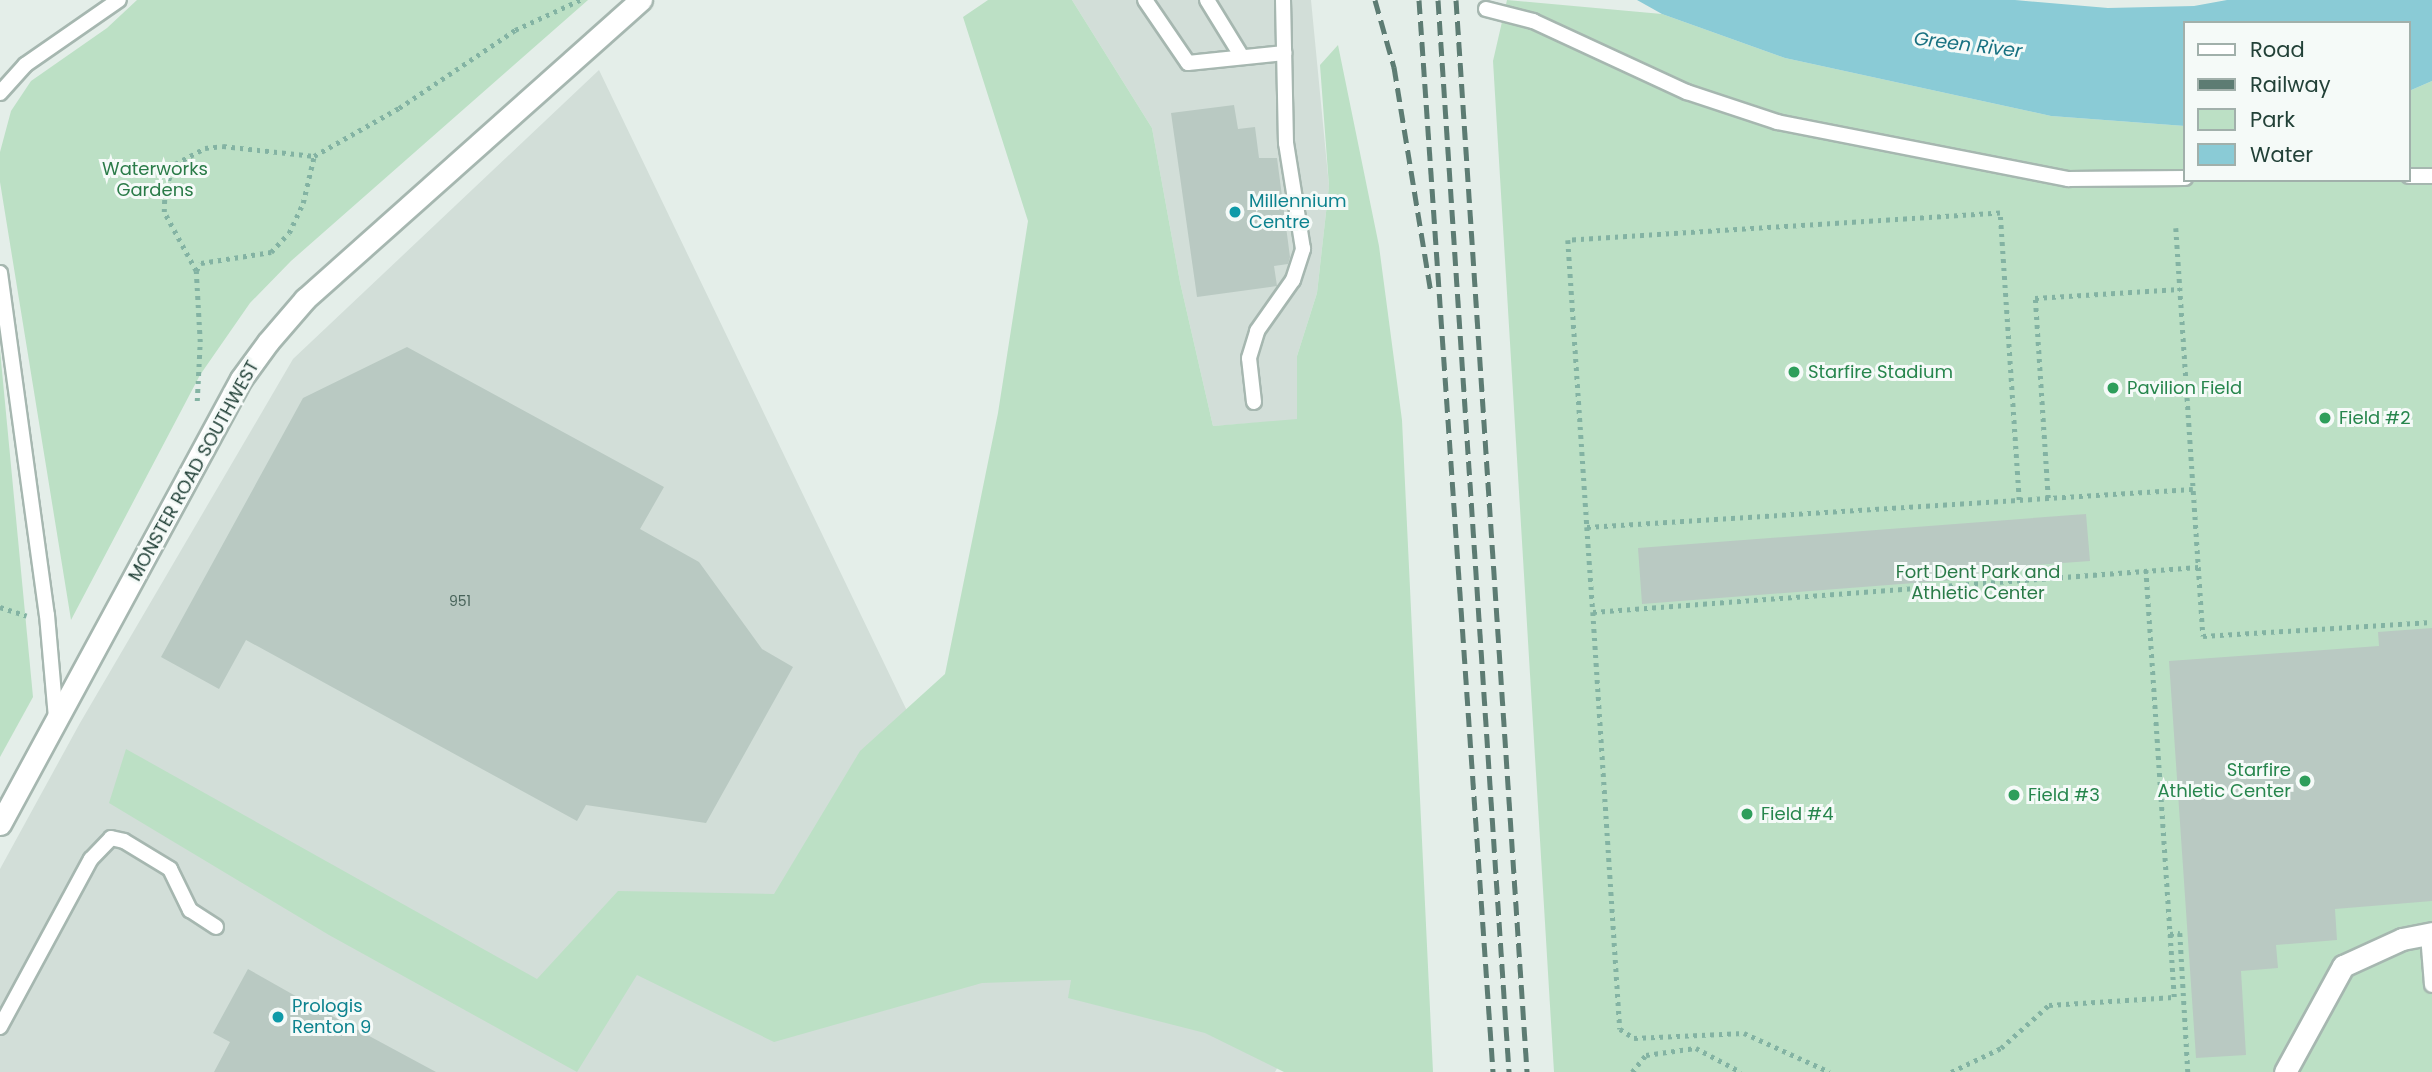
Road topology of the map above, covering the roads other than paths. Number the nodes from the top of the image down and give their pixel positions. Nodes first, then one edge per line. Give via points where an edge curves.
1 (119, 0) edge
2 (641, 0) edge
3 (1145, 0) edge
4 (1207, 0) edge
5 (1283, 0) edge
6 (1486, 9) dead end
7 (1284, 53) junction
8 (1242, 57) junction
9 (1, 90) edge
10 (2411, 176) edge
11 (2432, 176) edge
12 (2184, 178) edge
13 (0, 274) edge
14 (1254, 402) dead end
15 (56, 723) junction
16 (0, 824) edge
17 (216, 928) dead end
18 (2430, 934) edge
19 (2432, 985) edge
20 (0, 1027) edge
21 (2286, 1072) edge

1 - 9 lane via 25,65
2 - 15 street, MONSTER ROAD SOUTHWEST via 305,299 268,342 241,379
3 - 8 lane via 1188,63
4 - 8 lane
5 - 7 lane
6 - 12 lane via 1533,21 1686,92 1777,122 2068,179
7 - 8 lane
7 - 14 lane via 1286,144 1303,249 1293,280 1256,331 1249,358
10 - 11 lane
13 - 15 lane via 48,623
15 - 16 street, MONSTER ROAD SOUTHWEST
17 - 20 lane via 190,910 170,869 111,838 91,859
18 - 19 lane
18 - 21 street via 2402,939 2343,966

